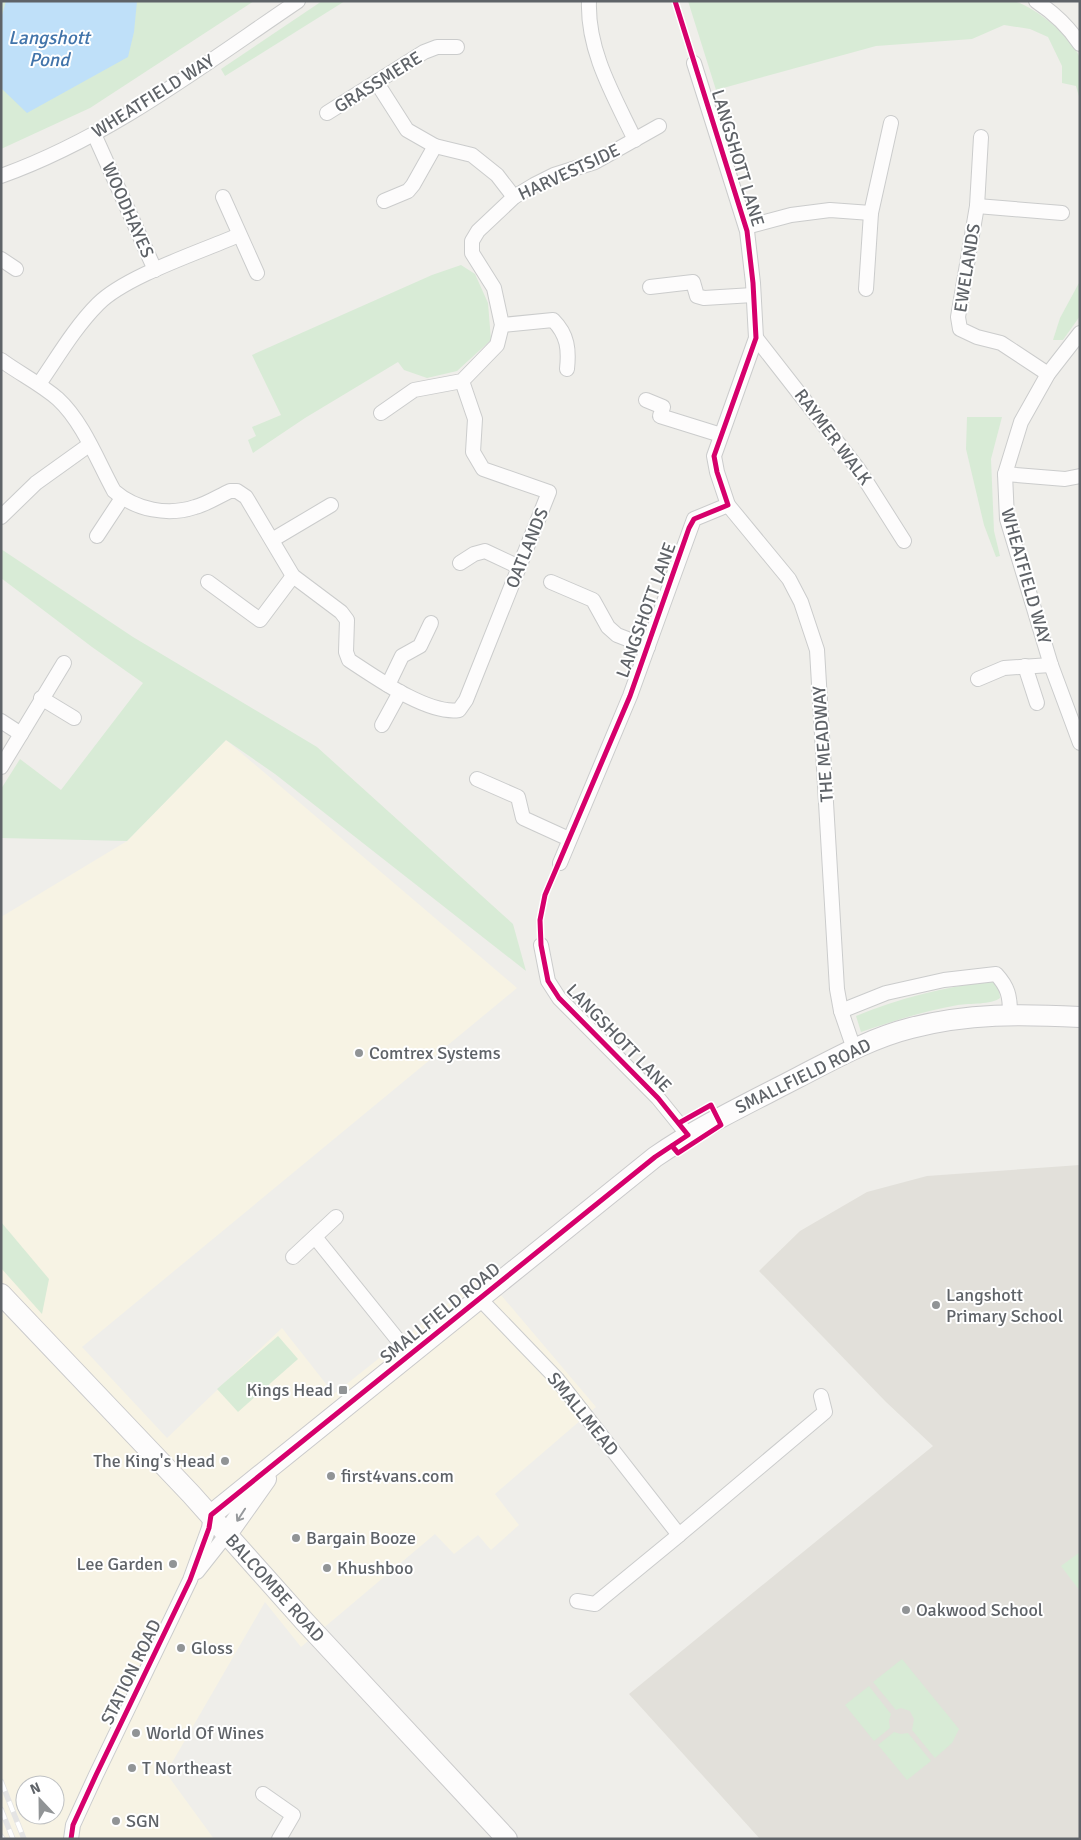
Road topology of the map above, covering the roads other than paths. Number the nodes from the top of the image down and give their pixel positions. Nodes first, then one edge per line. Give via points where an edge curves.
1 (298, 1) edge
2 (589, 1) edge
3 (1036, 1) edge
4 (1058, 7) edge
5 (1080, 44) edge
6 (457, 48) dead end
7 (694, 63) dead end
8 (377, 83) junction
9 (327, 113) dead end
10 (891, 123) dead end
11 (659, 126) dead end
12 (94, 134) junction
13 (981, 137) dead end
14 (635, 140) junction
15 (435, 146) junction
16 (1, 176) edge
17 (223, 197) dead end
18 (514, 197) junction
19 (384, 201) dead end
20 (976, 206) junction
21 (872, 213) junction
22 (1062, 213) dead end
23 (746, 227) junction
24 (238, 235) junction
25 (1, 259) edge
26 (16, 269) dead end
27 (155, 270) junction
28 (257, 273) dead end
29 (650, 287) dead end
30 (866, 289) dead end
31 (753, 295) junction
32 (502, 325) junction
33 (1080, 334) edge
34 (756, 338) junction
35 (2, 363) edge
36 (567, 369) dead end
37 (1048, 374) junction
38 (462, 381) junction
39 (39, 384) junction
40 (646, 400) dead end
41 (381, 413) dead end
42 (721, 435) junction
43 (89, 445) junction
44 (1005, 474) junction
45 (1080, 476) edge
46 (122, 498) junction
47 (331, 505) dead end
48 (728, 505) junction
49 (1, 517) edge
50 (97, 536) dead end
51 (272, 540) junction
52 (904, 541) dead end
53 (460, 563) dead end
54 (520, 566) junction
55 (293, 576) junction
56 (208, 582) dead end
57 (551, 582) dead end
58 (431, 623) dead end
59 (648, 647) junction
60 (64, 662) dead end
61 (1051, 664) junction
62 (1025, 666) junction
63 (978, 679) dead end
64 (394, 689) junction
65 (42, 698) junction
66 (1037, 703) dead end
67 (74, 718) dead end
68 (1, 722) edge
69 (382, 725) dead end
70 (21, 734) junction
71 (1080, 743) edge
72 (1, 766) edge
73 (477, 779) dead end
74 (569, 839) junction
75 (560, 864) dead end
76 (541, 944) dead end
77 (840, 1011) junction
78 (1010, 1014) junction
79 (1080, 1017) edge
80 (854, 1049) junction
81 (688, 1135) junction
82 (336, 1217) dead end
83 (314, 1237) junction
84 (293, 1257) dead end
85 (1, 1294) edge
86 (480, 1299) junction
87 (410, 1355) junction
88 (821, 1396) dead end
89 (273, 1467) junction
90 (211, 1515) junction
91 (227, 1534) junction
92 (679, 1534) junction
93 (190, 1580) junction
94 (577, 1601) dead end
95 (263, 1794) dead end
96 (71, 1839) edge
97 (278, 1839) edge
98 (507, 1839) edge

1 - 12 street, WHEATFIELD WAY via 150,102
2 - 14 street, HARVESTSIDE via 588,23 602,71
3 - 4 street
4 - 5 street
6 - 8 street, GRASSMERE via 437,47 424,52
7 - 23 street, LANGSHOTT LANE
8 - 9 street, GRASSMERE
8 - 15 street via 407,130
10 - 21 street
11 - 14 street, HARVESTSIDE
12 - 16 street, WHEATFIELD WAY
12 - 27 street, WOODHAYES
13 - 20 street, EWELANDS
14 - 18 street, HARVESTSIDE via 595,162 554,175
15 - 18 street via 472,155 497,175
15 - 19 street via 414,185
17 - 24 street
18 - 32 street, HARVESTSIDE via 478,231 472,241 472,253 494,288
20 - 22 street
20 - 37 street, EWELANDS via 958,317 960,329 1001,343
21 - 23 street via 830,210 791,215
21 - 30 street
23 - 31 street, LANGSHOTT LANE
24 - 27 street
24 - 28 street
25 - 26 street
27 - 39 street, WOODHAYES via 116,290 99,303
29 - 31 street via 693,282 697,296 704,298
31 - 34 street, LANGSHOTT LANE
32 - 36 street via 553,320 566,339
32 - 38 street via 497,345
33 - 37 street, WHEATFIELD WAY
34 - 42 street, LANGSHOTT LANE
34 - 52 street, RAYMER WALK via 859,470
35 - 39 street
37 - 44 street, WHEATFIELD WAY via 1021,422
38 - 41 street via 414,390
38 - 54 street, OATLANDS via 474,419 473,452 483,469 549,492
39 - 43 street via 70,411
40 - 42 street via 663,408 660,416
42 - 48 street, LANGSHOTT LANE via 714,456
43 - 46 street via 114,491
43 - 49 street via 36,483
44 - 45 street via 1065,479
44 - 61 street, WHEATFIELD WAY via 1007,519
46 - 50 street
46 - 51 street via 146,508 172,512 196,507 237,491 246,496
47 - 51 street
48 - 59 street, LANGSHOTT LANE via 694,519
48 - 77 street, THE MEADWAY via 789,579 801,602 817,650
51 - 55 street
53 - 54 street via 485,551
54 - 64 street, OATLANDS via 466,700 459,710 440,710
55 - 56 street via 260,620
55 - 64 street via 347,620 346,652 349,660
57 - 59 street via 593,600 608,627 617,635
58 - 64 street via 420,646 402,656
59 - 74 street, LANGSHOTT LANE
60 - 65 street
61 - 62 street
61 - 71 street, WHEATFIELD WAY
62 - 63 street via 1004,668
62 - 66 street
64 - 69 street
65 - 67 street
65 - 70 street
68 - 70 street
70 - 72 street
73 - 74 street via 518,797 523,818
74 - 75 street, LANGSHOTT LANE
76 - 81 street, LANGSHOTT LANE via 548,981 559,998 658,1098
77 - 78 street via 886,993 944,980 996,974 1010,994
77 - 80 street, THE MEADWAY
78 - 79 street, SMALLFIELD ROAD
78 - 80 street, SMALLFIELD ROAD via 958,1018 912,1027
80 - 81 street, SMALLFIELD ROAD
81 - 86 street, SMALLFIELD ROAD via 655,1157
82 - 83 street
83 - 84 street
83 - 87 street
85 - 90 street, BALCOMBE ROAD
86 - 87 street, SMALLFIELD ROAD
86 - 92 street, SMALLMEAD via 557,1379
87 - 89 street, SMALLFIELD ROAD
88 - 92 street via 825,1412
89 - 90 street, SMALLFIELD ROAD
89 -> 91 street via 263,1486
90 - 91 street, BALCOMBE ROAD
90 - 93 street, STATION ROAD
91 - 93 street
91 - 98 street, BALCOMBE ROAD
92 - 94 street via 595,1604
93 - 96 street, STATION ROAD via 88,1791 73,1825
95 - 97 street via 293,1815

